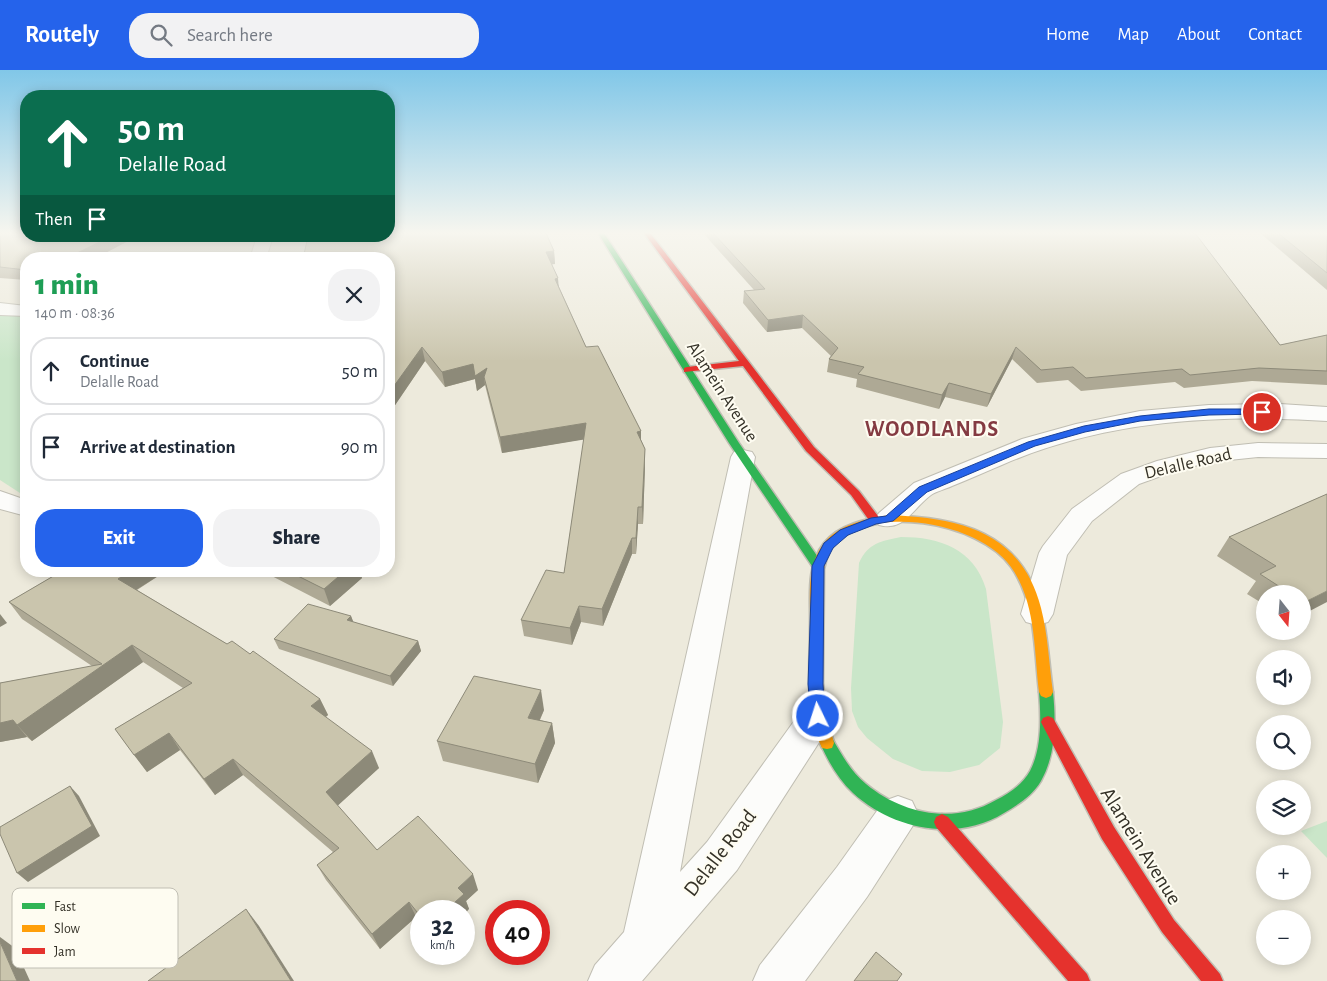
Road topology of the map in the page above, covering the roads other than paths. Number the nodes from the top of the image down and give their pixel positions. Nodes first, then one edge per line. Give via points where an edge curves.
1 (628, 276) edge
2 (679, 276) edge
3 (0, 309) edge
4 (20, 311) edge
5 (746, 363) junction
6 (687, 370) junction
7 (1327, 414) edge
8 (1327, 451) edge
9 (743, 457) junction
10 (0, 499) edge
11 (20, 507) edge
12 (882, 520) junction
13 (818, 566) junction
14 (1037, 614) junction
15 (818, 716) junction
16 (1048, 722) junction
17 (898, 814) junction
18 (942, 822) junction
19 (644, 945) junction
20 (611, 981) edge
21 (776, 981) edge
22 (1080, 981) edge
23 (1213, 981) edge

1 - 6 street, Alamein Avenue
2 - 5 street, Alamein Avenue
3 - 4 street
5 - 6 street
5 - 12 street, Alamein Avenue via 810,449
6 - 9 street, Alamein Avenue
7 - 12 street via 1209,412 1140,418 1084,429 1031,444 923,489
8 - 14 street, Delalle Road via 1258,450 1210,455 1130,479 1082,514 1053,553
9 - 13 street, Alamein Avenue
9 - 19 street
10 - 11 street
12 - 13 street via 844,532 828,545
12 - 14 street via 913,519 942,523 989,540 1008,554 1023,574
13 - 15 street
14 - 16 street
15 - 17 street via 827,746 843,771 869,798
15 - 19 street, Delalle Road via 722,856
16 - 18 street via 1040,761 1030,784 1007,804 981,818
16 - 23 street, Alamein Avenue via 1108,833 1168,926
17 - 18 street
17 - 21 street via 852,882
18 - 22 street
19 - 20 street, Delalle Road

